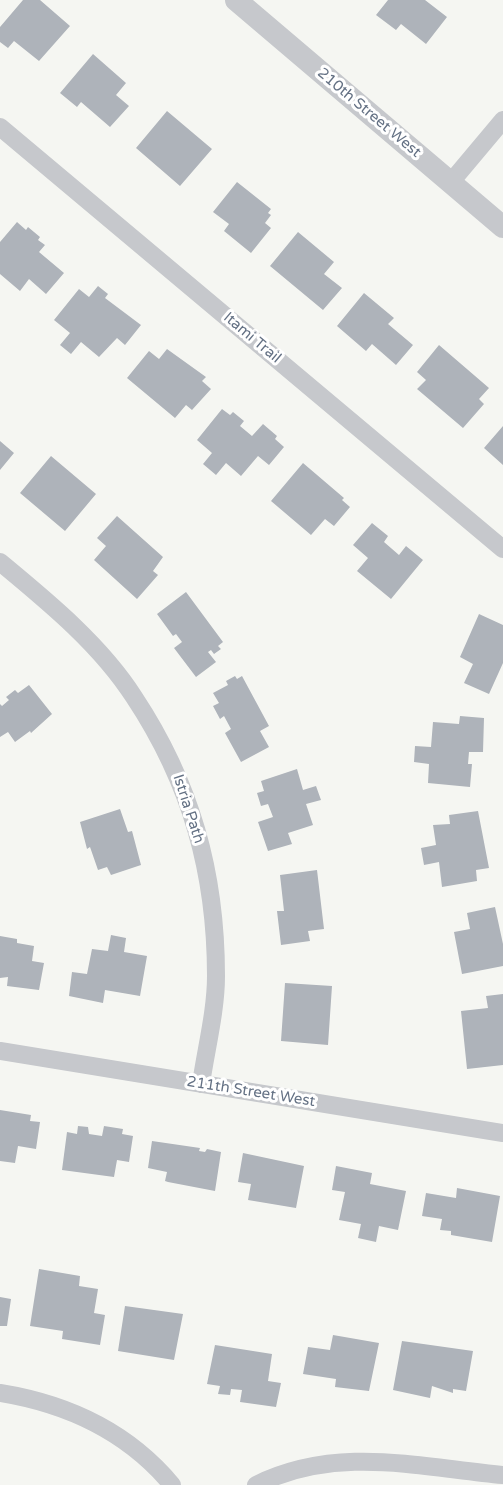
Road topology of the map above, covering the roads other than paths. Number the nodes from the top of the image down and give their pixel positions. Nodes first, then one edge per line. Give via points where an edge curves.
1 (236, 0) edge
2 (503, 120) edge
3 (0, 127) edge
4 (451, 182) junction
5 (503, 227) edge
6 (503, 549) edge
7 (0, 562) edge
8 (0, 1051) edge
9 (201, 1084) junction
10 (503, 1133) edge
11 (0, 1394) edge
12 (503, 1474) edge
13 (172, 1485) edge
14 (256, 1485) edge

1 - 4 street, 210th Street West
2 - 4 street
3 - 6 street, Itami Trail
4 - 5 street, 210th Street West
7 - 9 street, Istria Path via 89,642 134,695 177,772 200,840 213,915 216,978
8 - 9 street, 211th Street West
9 - 10 street, 211th Street West
11 - 13 street via 30,1398 83,1415 130,1443
12 - 14 street via 392,1461 332,1462 275,1476

